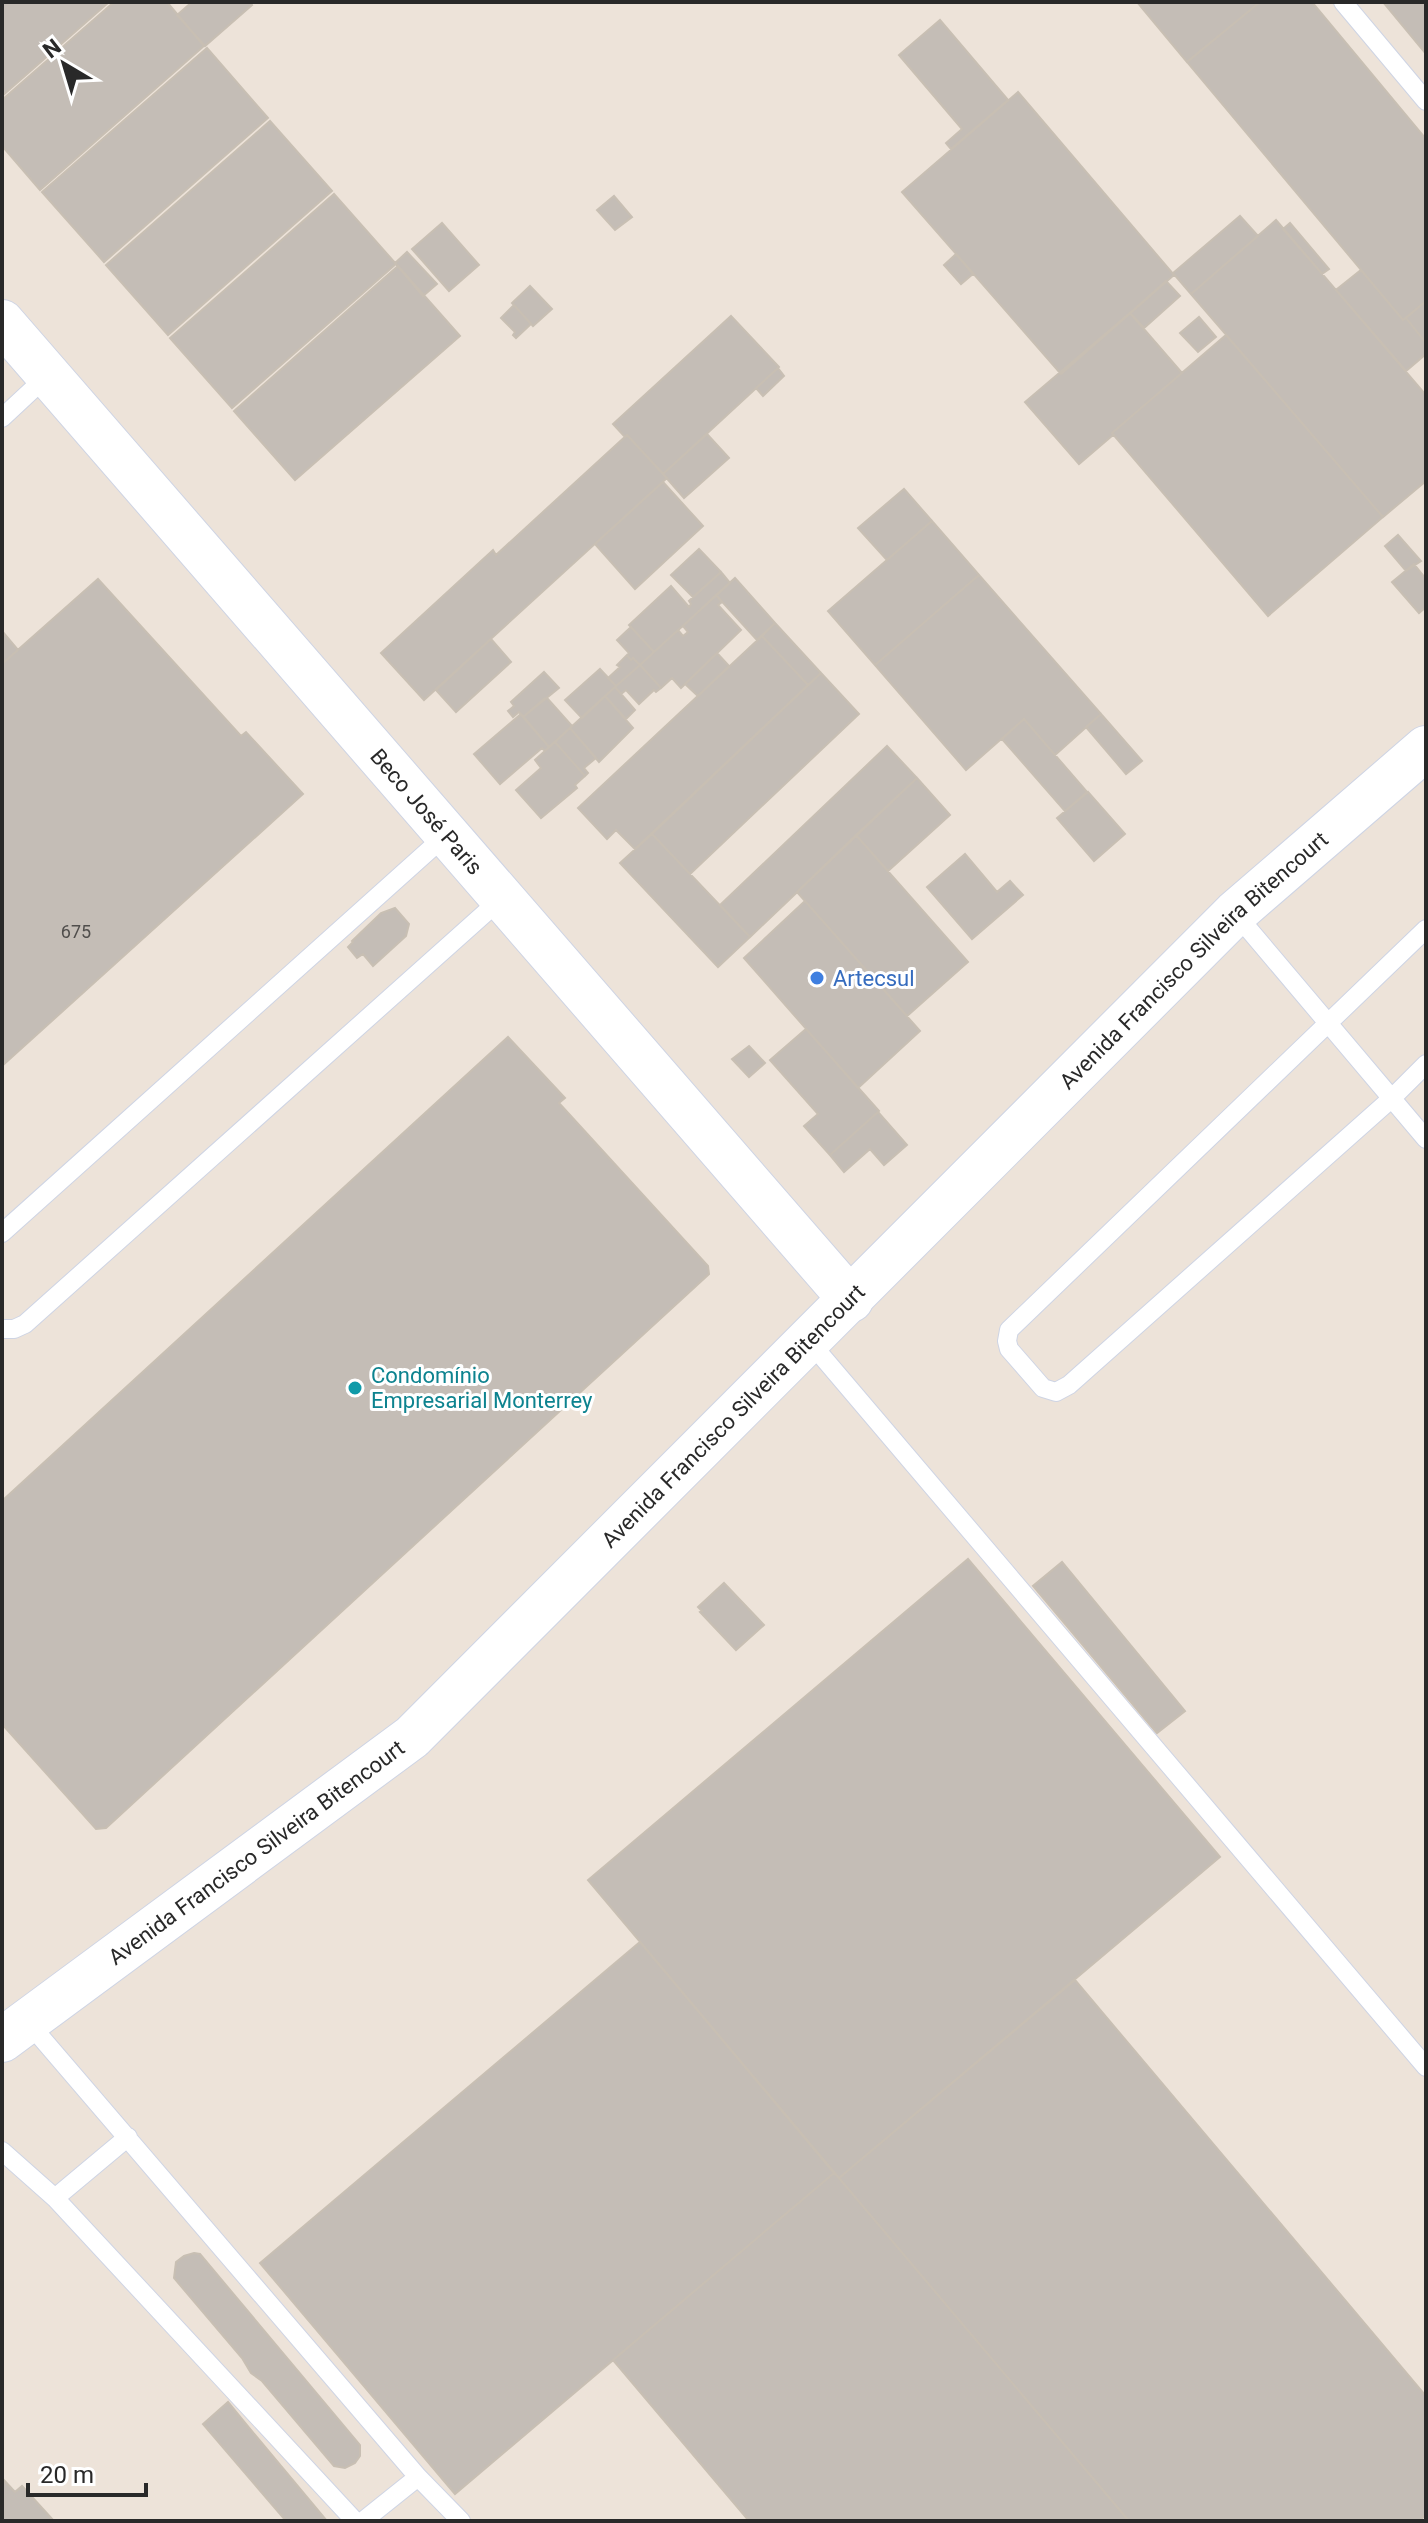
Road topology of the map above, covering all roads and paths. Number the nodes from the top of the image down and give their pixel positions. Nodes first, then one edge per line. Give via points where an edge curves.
1 (1343, 2) edge
2 (1426, 101) edge
3 (2, 322) edge
4 (47, 376) junction
5 (2, 418) edge
6 (1426, 748) edge
7 (446, 835) junction
8 (502, 898) junction
9 (1235, 913) junction
10 (1426, 929) edge
11 (1329, 1024) junction
12 (1426, 1064) edge
13 (1391, 1099) junction
14 (1426, 1139) edge
15 (2, 1233) edge
16 (851, 1300) junction
17 (2, 1329) edge
18 (809, 1341) junction
19 (14, 2030) edge
20 (1426, 2067) edge
21 (128, 2137) junction
22 (2, 2151) edge
23 (55, 2198) junction
24 (418, 2477) junction
25 (355, 2521) edge
26 (363, 2521) edge
27 (461, 2521) edge

1 - 2 lane
3 - 4 main road, Beco José Paris
4 - 5 lane
4 - 7 main road, Beco José Paris
6 - 9 main road, Avenida Francisco Silveira Bitencourt
7 - 8 main road, Beco José Paris
7 - 15 lane
8 - 16 main road, Beco José Paris
8 - 17 lane via 25,1324
9 - 11 lane
9 - 16 main road, Avenida Francisco Silveira Bitencourt
10 - 11 lane
11 - 13 lane
11 - 13 lane via 1009,1330 1009,1349 1043,1388 1056,1392 1069,1385
12 - 13 lane
13 - 14 lane
16 - 18 main road, Avenida Francisco Silveira Bitencourt
18 - 19 main road, Avenida Francisco Silveira Bitencourt via 412,1737
18 - 20 lane
19 - 21 lane
21 - 23 lane
21 - 24 lane
22 - 23 lane
23 - 25 lane
24 - 26 lane
24 - 27 lane

